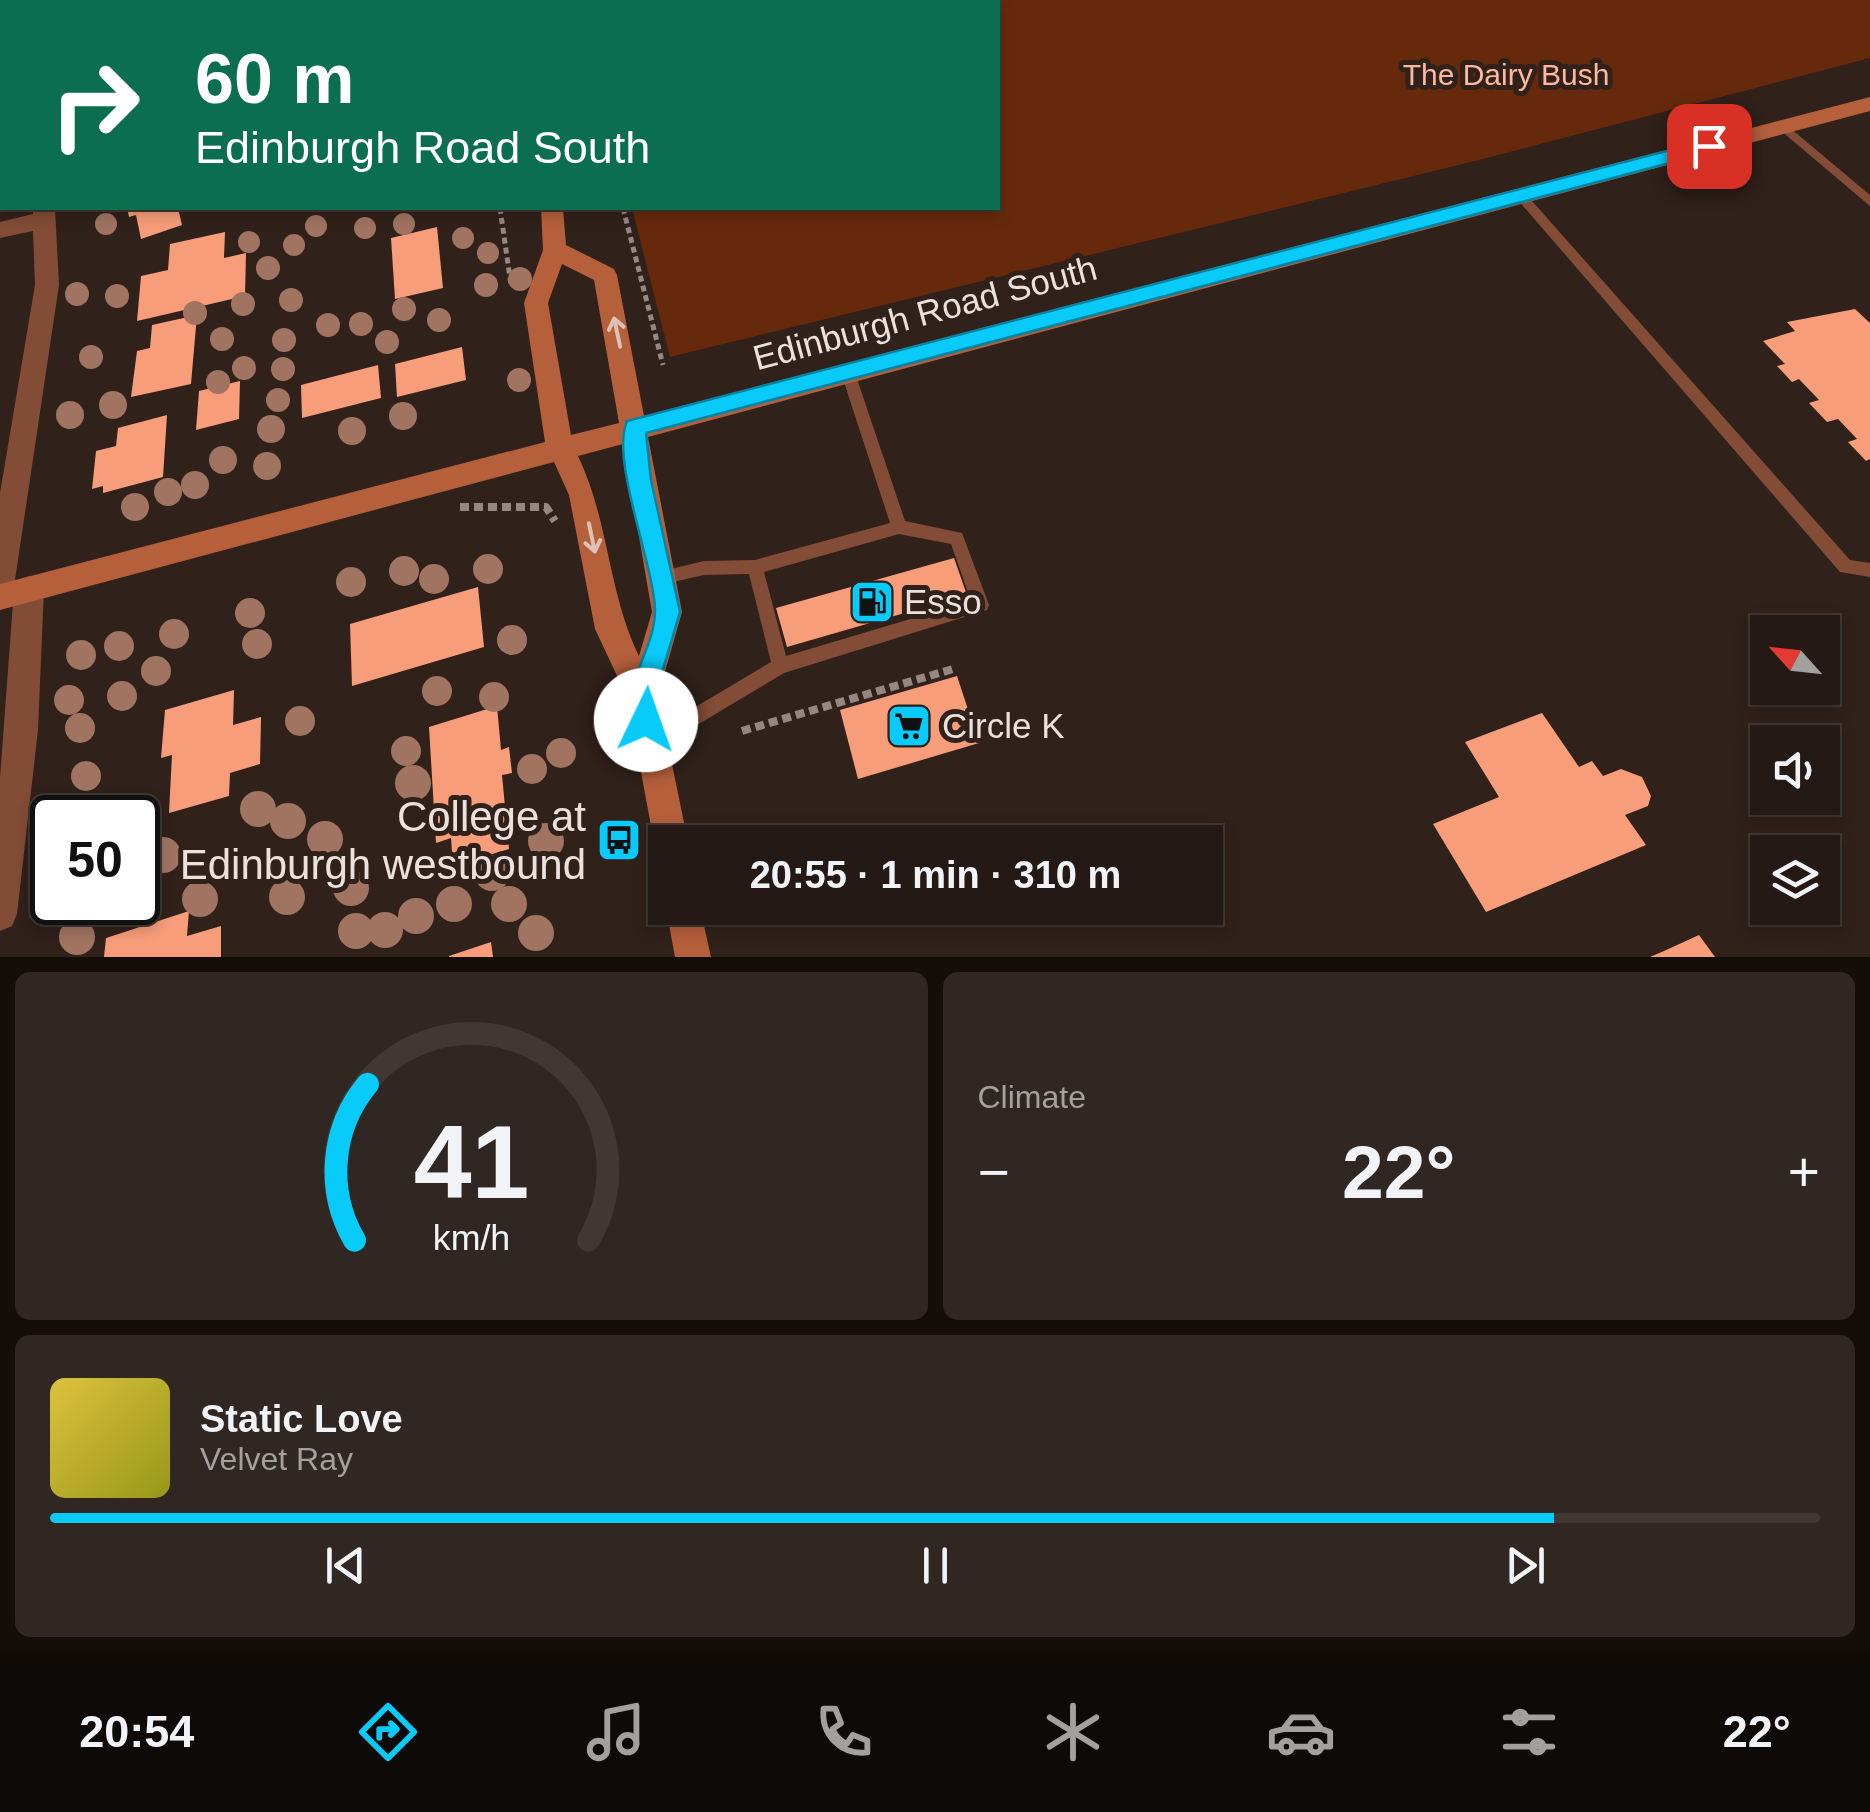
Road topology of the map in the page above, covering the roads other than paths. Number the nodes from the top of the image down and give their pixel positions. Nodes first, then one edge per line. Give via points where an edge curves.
1 (1870, 104) edge
2 (1784, 127) junction
3 (1521, 196) junction
4 (1870, 202) edge
5 (552, 210) edge
6 (44, 214) edge
7 (0, 230) edge
8 (556, 250) junction
9 (848, 373) junction
10 (635, 428) junction
11 (560, 447) junction
12 (899, 527) junction
13 (755, 568) junction
14 (1870, 570) edge
15 (660, 578) junction
16 (10, 589) edge
17 (780, 666) junction
18 (642, 696) junction
19 (651, 743) junction
20 (668, 825) edge
21 (0, 914) edge
22 (686, 925) edge
23 (693, 957) edge

1 - 2 main road, Edinburgh Road South
2 - 3 main road, Edinburgh Road South
2 - 4 lane
3 - 9 main road, Edinburgh Road South
3 - 14 lane via 1846,567
5 - 8 main road
6 - 7 street
6 - 16 street via 49,255
10 -> 8 main road via 605,275
8 - 11 main road via 536,304
9 - 10 main road, Edinburgh Road South
9 - 12 lane
10 - 11 main road, Edinburgh Road South
10 - 15 main road
11 - 16 main road, Edinburgh Road South
11 -> 18 main road via 583,495 610,629
12 - 13 lane
12 - 17 lane via 957,538 982,605
13 - 15 lane via 704,568
13 - 17 lane
15 - 18 main road via 667,612
16 - 21 street via 22,730
17 - 19 lane
18 - 19 main road
19 - 20 main road
22 - 23 main road

